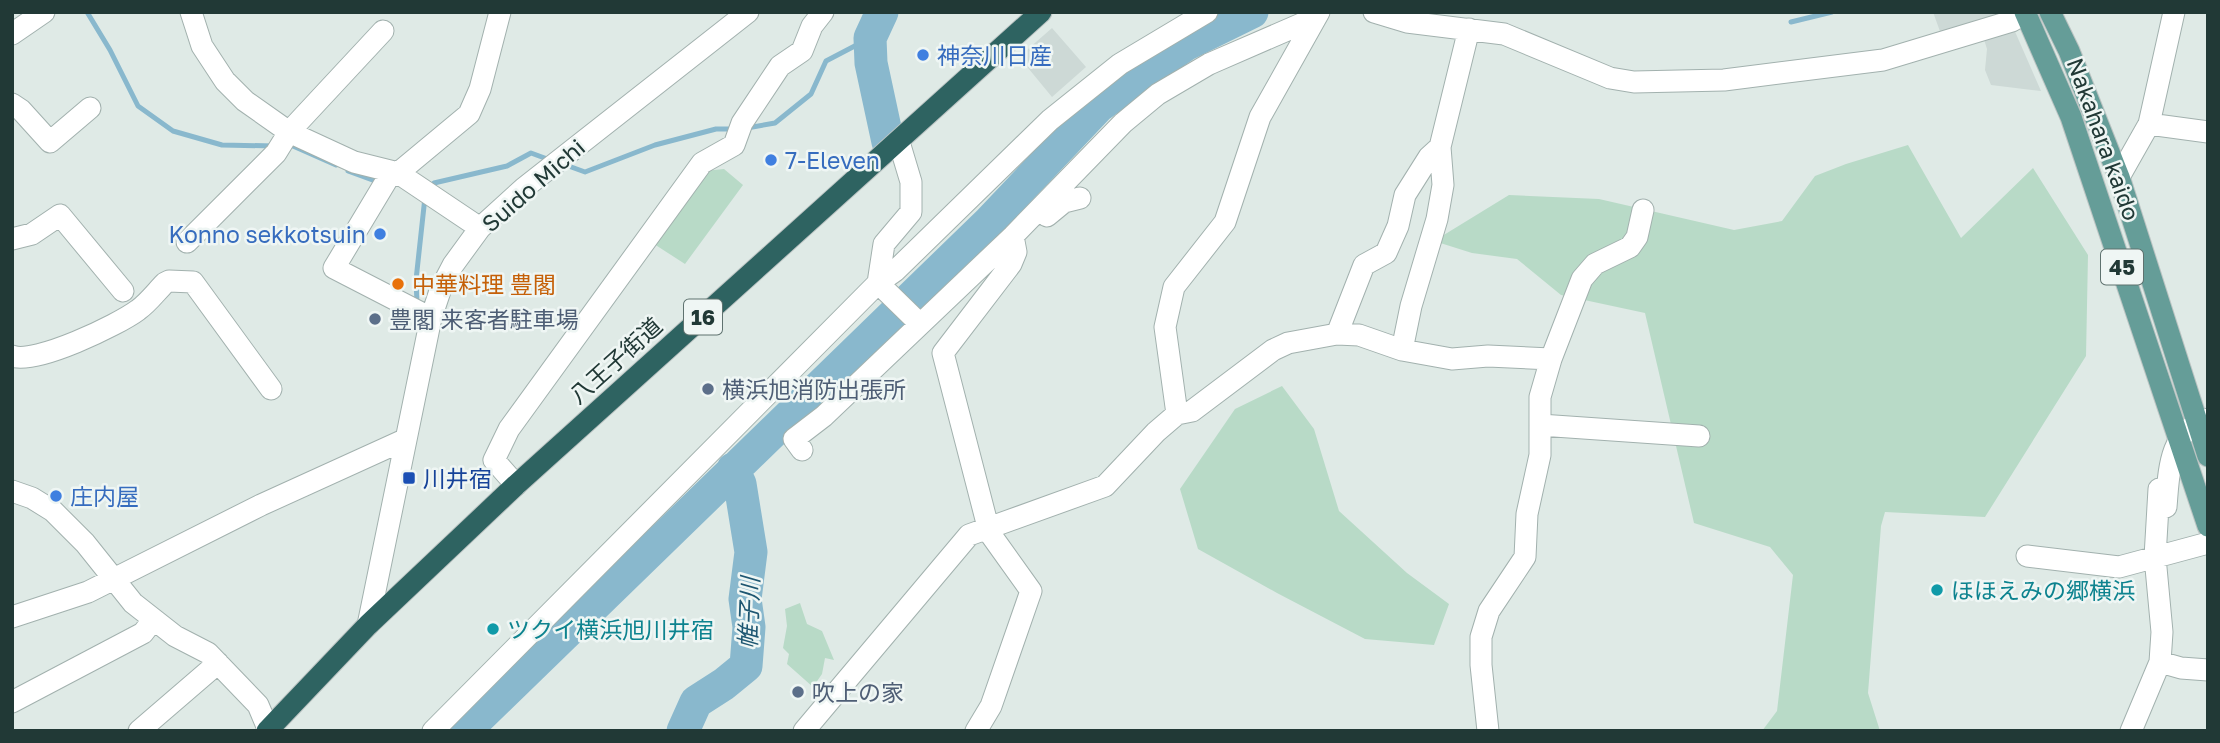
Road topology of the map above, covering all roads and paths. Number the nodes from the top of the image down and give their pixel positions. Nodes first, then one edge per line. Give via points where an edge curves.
1 (44, 12) edge
2 (191, 12) edge
3 (500, 12) edge
4 (748, 12) edge
5 (823, 12) edge
6 (1041, 12) edge
7 (1207, 12) edge
8 (1374, 12) edge
9 (2026, 12) edge
10 (2050, 12) edge
11 (2174, 12) edge
12 (1317, 15) edge
13 (1469, 29) junction
14 (383, 31) dead end
15 (12, 34) edge
16 (12, 104) edge
17 (90, 108) dead end
18 (2149, 124) junction
19 (289, 132) junction
20 (2208, 132) edge
21 (899, 142) junction
22 (1440, 147) junction
23 (398, 173) junction
24 (2119, 177) junction
25 (1080, 198) dead end
26 (1643, 210) dead end
27 (480, 228) junction
28 (1016, 233) junction
29 (12, 239) edge
30 (187, 242) dead end
31 (883, 288) junction
32 (123, 291) dead end
33 (430, 318) junction
34 (918, 321) junction
35 (1337, 334) junction
36 (1402, 350) junction
37 (12, 356) edge
38 (1551, 359) junction
39 (271, 388) dead end
40 (1177, 414) junction
41 (2202, 421) edge
42 (1540, 425) junction
43 (1699, 436) dead end
44 (2179, 437) junction
45 (404, 440) junction
46 (802, 450) dead end
47 (2208, 456) edge
48 (516, 485) junction
49 (2158, 489) dead end
50 (12, 491) edge
51 (2208, 526) edge
52 (987, 528) junction
53 (2208, 543) edge
54 (2027, 556) dead end
55 (2158, 556) junction
56 (116, 580) junction
57 (12, 617) edge
58 (153, 620) junction
59 (368, 625) junction
60 (2160, 662) junction
61 (218, 663) junction
62 (2208, 670) edge
63 (12, 702) edge
64 (269, 730) edge
65 (139, 731) edge
66 (433, 731) edge
67 (804, 731) edge
68 (976, 731) edge
69 (1488, 731) edge
70 (2131, 731) edge

1 - 15 street
2 - 19 street via 202,46 225,81
3 - 23 street via 469,114
4 - 27 street, Suido Michi via 524,188
5 - 48 street via 802,51 780,66 742,123 734,145 702,163 509,429 494,460
6 - 21 highway, 八王子街道 / 16
7 - 31 street via 1120,64 1050,120
8 - 13 street via 1407,22
9 - 13 street via 2012,21 1884,60 1724,80 1634,82 1610,78 1504,34
9 - 44 main road, Nakahara kaido / 45 via 2071,117
10 - 24 main road, Nakahara kaido / 45
11 - 18 street
12 - 28 street via 1209,64 1158,94 1123,123
12 - 40 street via 1259,117 1226,222 1174,287 1165,327
13 - 22 street
14 - 19 street
16 - 17 street via 50,142
18 - 20 street
18 - 24 street
19 - 23 street via 354,162
19 - 30 street via 276,153
21 - 31 street via 911,183 911,212 884,244
21 - 48 highway, 八王子街道 / 16
22 - 35 street via 1405,195 1386,253 1364,265
22 - 36 street via 1443,185 1437,219
23 - 27 street
23 - 33 street via 387,178 334,268
24 - 41 main road, Nakahara kaido / 45
25 - 28 street via 1063,202 1031,231
26 - 38 street via 1630,247 1595,264 1582,279
27 - 33 street, Suido Michi via 453,265
28 - 34 street
28 - 52 street via 1011,264 943,353
29 - 32 street via 32,234 60,215
31 - 34 street
31 - 66 street
33 - 45 street, Suido Michi
34 - 46 street via 824,416 794,439
35 - 36 street via 1359,335
35 - 40 street via 1273,350 1192,411
36 - 38 street via 1452,359
37 - 39 street via 33,356 82,341 138,310 165,283 193,282
38 - 42 street via 1540,397
40 - 52 street via 1105,486
41 - 44 street
41 - 47 main road, Nakahara kaido / 45
42 - 43 street
42 - 69 street via 1525,556 1489,611 1481,637
44 - 51 main road, Nakahara kaido / 45
44 - 55 street via 2169,466
45 - 56 street via 261,505
45 - 59 street, Suido Michi
48 - 59 highway, 八王子街道 / 16
49 - 55 street
50 - 56 street via 52,511
52 - 67 street via 969,536
52 - 68 street via 1031,591 991,706
53 - 55 street
54 - 55 street via 2119,568
55 - 60 street
56 - 57 street
56 - 58 street
58 - 61 street
58 - 63 street via 143,632
59 - 64 highway, 八王子街道 / 16
60 - 62 street
60 - 70 street
61 - 64 street via 258,705
61 - 65 street

